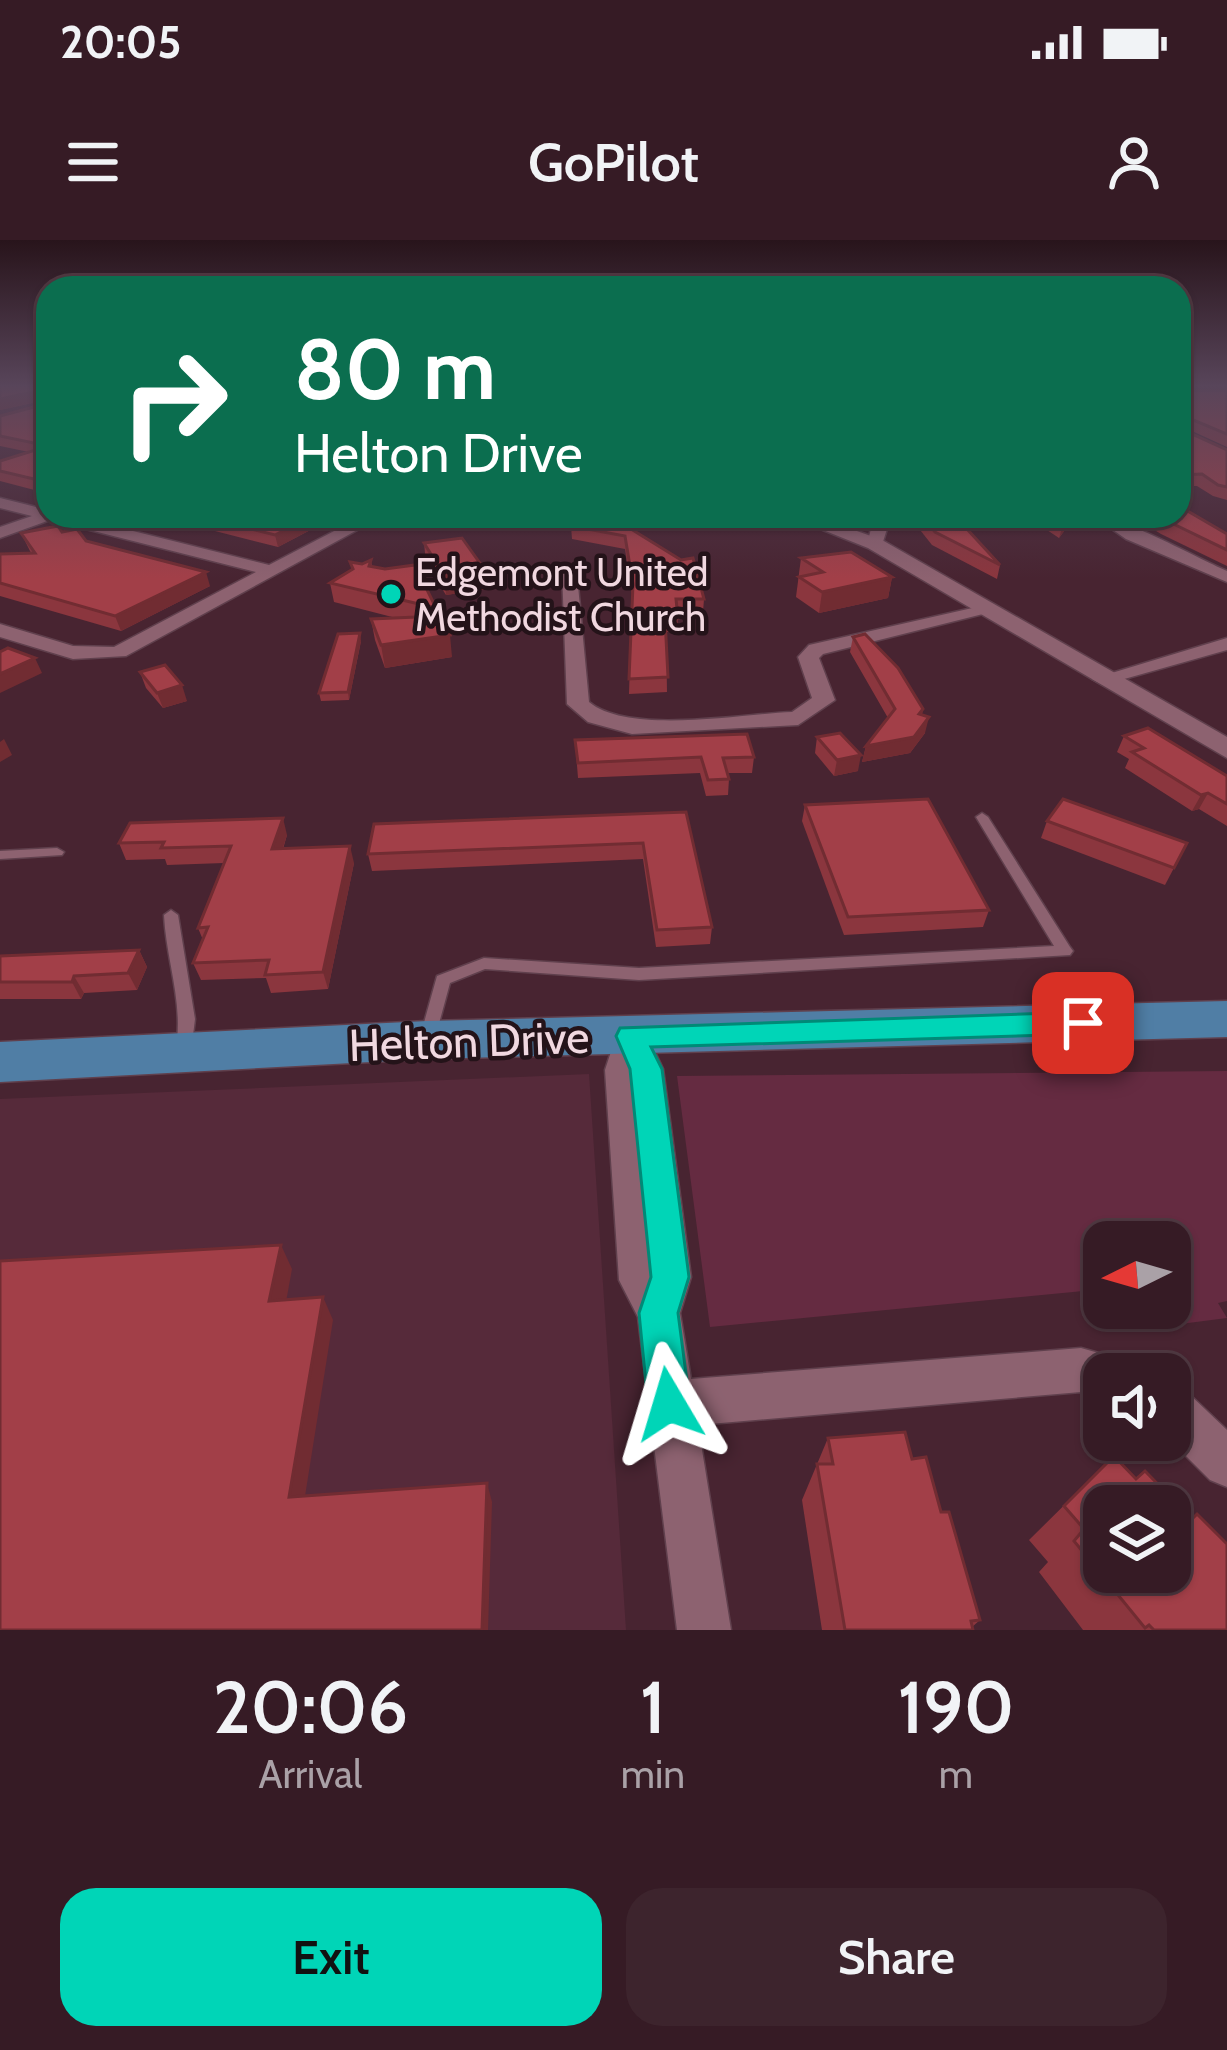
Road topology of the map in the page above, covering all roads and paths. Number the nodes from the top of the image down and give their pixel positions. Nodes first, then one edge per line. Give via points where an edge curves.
1 (0, 502) edge
2 (36, 511) edge
3 (36, 520) edge
4 (102, 528) edge
5 (353, 528) edge
6 (830, 528) edge
7 (878, 528) edge
8 (1120, 528) edge
9 (0, 532) edge
10 (875, 544) junction
11 (272, 571) junction
12 (568, 575) dead end
13 (1227, 577) edge
14 (990, 610) junction
15 (0, 630) edge
16 (1227, 644) edge
17 (1103, 679) junction
18 (1227, 748) edge
19 (982, 817) dead end
20 (57, 852) dead end
21 (0, 855) edge
22 (171, 915) dead end
23 (1227, 1019) edge
24 (631, 1036) junction
25 (427, 1040) junction
26 (183, 1052) junction
27 (0, 1062) edge
28 (1083, 1370) edge
29 (669, 1404) junction
30 (1191, 1428) edge
31 (1227, 1463) edge
32 (704, 1630) edge

1 - 2 street
3 - 9 street
4 - 11 street
5 - 11 street
6 - 10 street
7 - 10 street
8 - 13 street
10 - 14 street
11 - 15 street via 119,652 75,655
12 - 14 street via 578,704 606,723 632,727 798,718 824,700 808,657 816,649
14 - 17 street
16 - 17 street
17 - 18 street
19 - 25 lane via 1065,951 638,974 484,963 443,980
20 - 21 lane
22 - 26 lane via 171,951 191,1028
23 - 24 main road, Helton Drive
24 - 25 main road, Helton Drive
24 - 29 street via 622,1070 640,1280 659,1313
25 - 26 main road, Helton Drive
26 - 27 main road, Helton Drive
28 - 29 street
29 - 32 street
30 - 31 street

